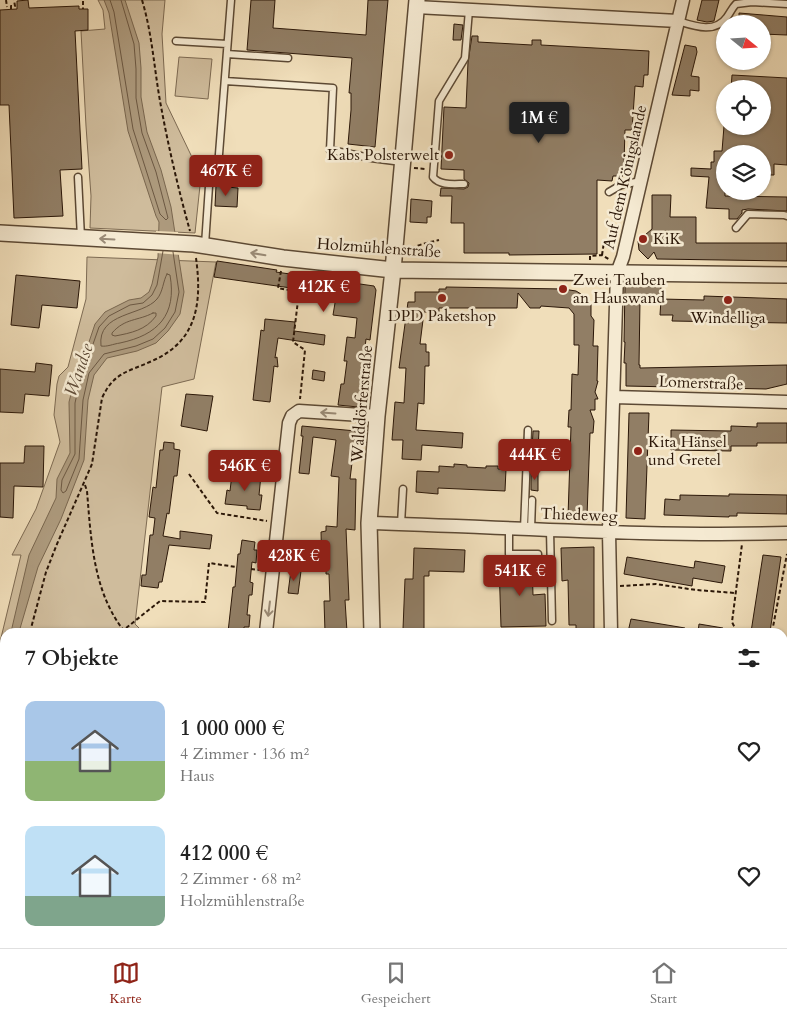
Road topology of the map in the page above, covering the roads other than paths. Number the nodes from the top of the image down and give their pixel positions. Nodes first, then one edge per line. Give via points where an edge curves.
1 (231, 0) edge
2 (683, 0) edge
3 (417, 4) edge
4 (787, 4) edge
5 (469, 10) junction
6 (678, 21) junction
7 (176, 41) dead end
8 (228, 44) junction
9 (227, 54) junction
10 (288, 58) dead end
11 (225, 81) junction
12 (402, 162) junction
13 (78, 177) dead end
14 (641, 181) junction
15 (464, 184) dead end
16 (609, 192) dead end
17 (787, 216) edge
18 (736, 228) dead end
19 (0, 233) edge
20 (81, 238) junction
21 (194, 244) junction
22 (614, 266) junction
23 (393, 270) junction
24 (787, 275) edge
25 (614, 397) junction
26 (787, 402) edge
27 (377, 416) junction
28 (528, 430) dead end
29 (403, 489) dead end
30 (532, 500) dead end
31 (370, 523) junction
32 (401, 524) junction
33 (509, 528) junction
34 (528, 529) junction
35 (550, 530) junction
36 (609, 532) junction
37 (787, 533) edge
38 (538, 579) dead end
39 (552, 621) dead end
40 (266, 628) edge
41 (372, 628) edge
42 (611, 628) edge

1 - 8 lane
2 - 6 street, Auf dem Königslande
3 - 5 street
3 - 12 street, Walddörferstraße
4 - 6 lane via 736,4 721,24 711,28
5 - 6 street
5 - 15 lane via 465,58 439,101 433,177 443,184
6 - 14 street, Auf dem Königslande
7 - 8 lane
8 - 9 lane
9 - 10 lane
9 - 11 lane
11 - 12 lane via 333,88 330,150
11 - 21 lane via 218,167 208,186
12 - 23 street, Walddörferstraße
13 - 20 lane
14 - 16 lane via 621,185
14 - 22 street, Auf dem Königslande via 623,257
17 - 18 lane via 748,214
19 - 20 street, Holzmühlenstraße
21 -> 20 street, Holzmühlenstraße
23 -> 21 street, Holzmühlenstraße
22 - 23 street, Holzmühlenstraße
22 - 24 street, Holzmühlenstraße
22 - 25 street, Auf dem Königslande
23 - 27 street, Walddörferstraße
25 - 26 street, Lomerstraße
25 - 36 street, Auf dem Königslande
27 - 31 street, Walddörferstraße
27 -> 40 street via 299,411 292,416
28 - 34 lane
29 - 32 lane
30 - 34 lane
31 - 32 street, Thiedeweg
31 - 41 street, Walddörferstraße
32 - 33 street, Thiedeweg
33 - 34 street, Thiedeweg
33 - 38 lane via 510,554 538,554
34 - 35 street, Thiedeweg
35 - 36 street, Thiedeweg
35 - 39 lane
36 - 37 street, Thiedeweg
36 - 42 street, Auf dem Königslande

